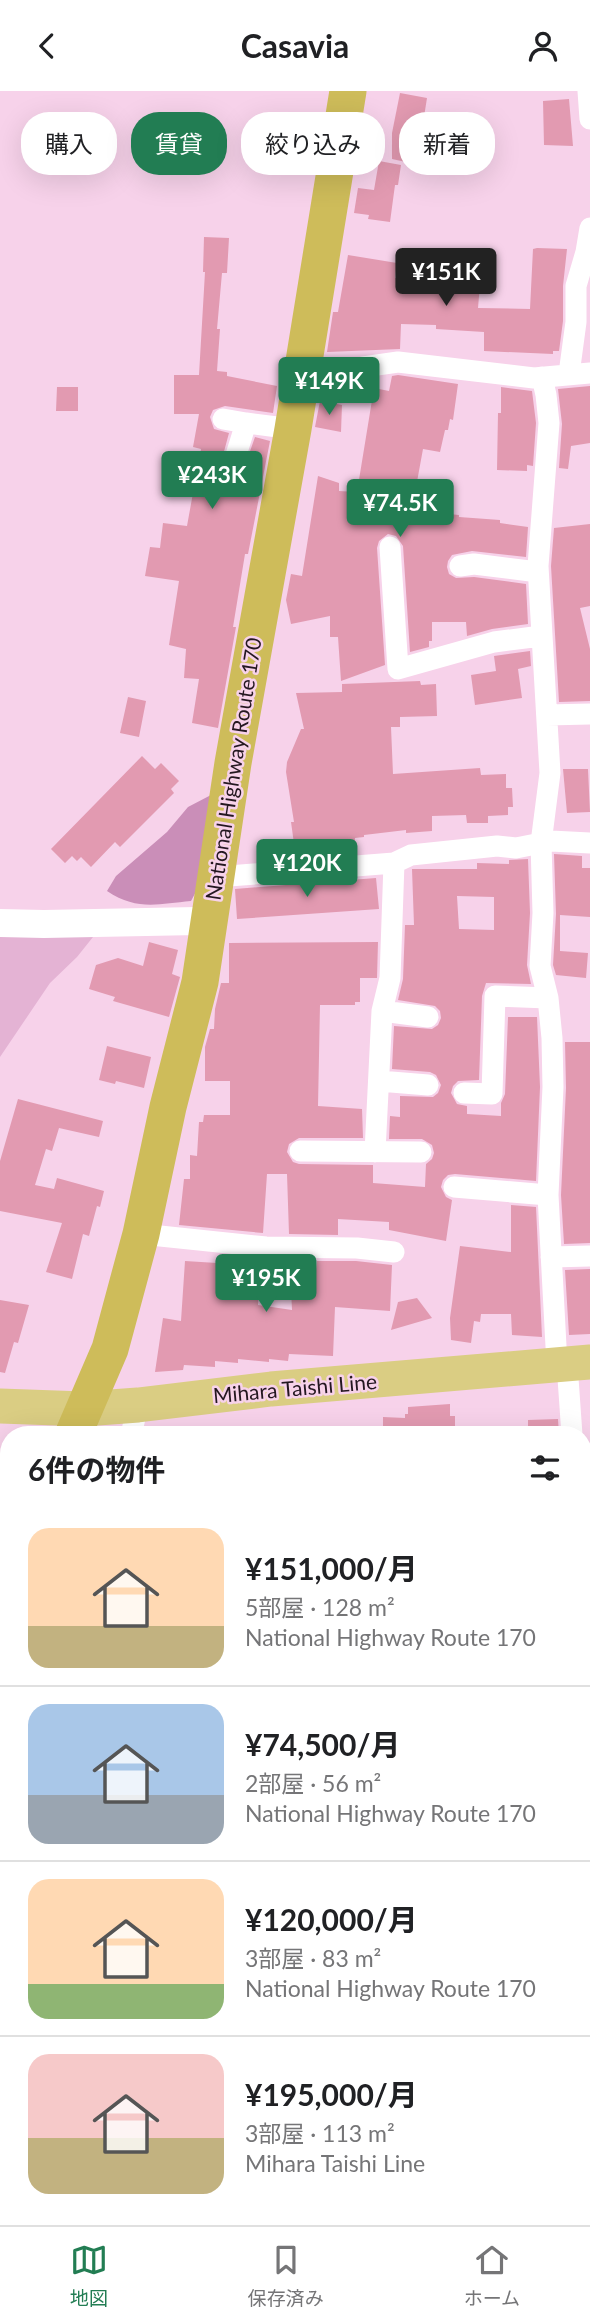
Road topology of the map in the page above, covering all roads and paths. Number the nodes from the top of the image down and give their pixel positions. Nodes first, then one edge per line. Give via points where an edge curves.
1 (348, 91) edge
2 (589, 91) edge
3 (590, 119) edge
4 (590, 228) edge
5 (579, 373) edge
6 (542, 377) junction
7 (300, 380) junction
8 (223, 419) dead end
9 (246, 423) junction
10 (293, 429) junction
11 (232, 468) dead end
12 (390, 547) dead end
13 (460, 566) dead end
14 (538, 572) junction
15 (541, 636) junction
16 (590, 714) edge
17 (547, 715) junction
18 (590, 842) edge
19 (541, 843) junction
20 (394, 863) junction
21 (216, 877) junction
22 (0, 923) edge
23 (208, 923) junction
24 (548, 998) junction
25 (382, 1011) junction
26 (428, 1017) dead end
27 (379, 1081) junction
28 (428, 1085) dead end
29 (464, 1093) dead end
30 (300, 1151) dead end
31 (421, 1151) dead end
32 (375, 1152) junction
33 (454, 1187) dead end
34 (548, 1195) junction
35 (141, 1234) junction
36 (394, 1251) dead end
37 (590, 1256) edge
38 (551, 1257) junction
39 (571, 1363) edge
40 (0, 1406) edge
41 (134, 1420) edge
42 (79, 1422) edge
43 (572, 1426) edge

1 - 7 highway, National Highway Route 170
2 - 3 street
4 - 5 street via 576,286
5 - 6 street
6 - 7 street via 398,362 363,367 319,383
6 - 14 street via 549,423
7 - 10 highway, National Highway Route 170
8 - 9 street
9 - 10 street
9 - 11 street
10 - 21 highway, National Highway Route 170
12 - 15 street via 398,669 494,642
13 - 14 street
14 - 15 street
15 - 17 street
16 - 17 street
17 - 19 street via 550,773
18 - 19 street
19 - 20 street via 411,855
19 - 24 street via 540,966
20 - 21 street
20 - 25 street via 390,978
21 - 23 highway, National Highway Route 170
22 - 23 street
23 - 35 highway, National Highway Route 170 via 200,982
24 - 29 street via 495,996 492,1094
24 - 34 street via 553,1087
25 - 26 street
25 - 27 street
27 - 28 street
27 - 32 street
30 - 32 street
31 - 32 street
33 - 34 street
34 - 38 street
35 - 36 street via 266,1247
35 - 42 highway, National Highway Route 170 via 110,1349
37 - 38 street
38 - 39 street
39 - 41 main road, Mihara Taishi Line via 271,1389
39 - 43 street
40 - 42 main road, Mihara Taishi Line
41 - 42 main road, Mihara Taishi Line

